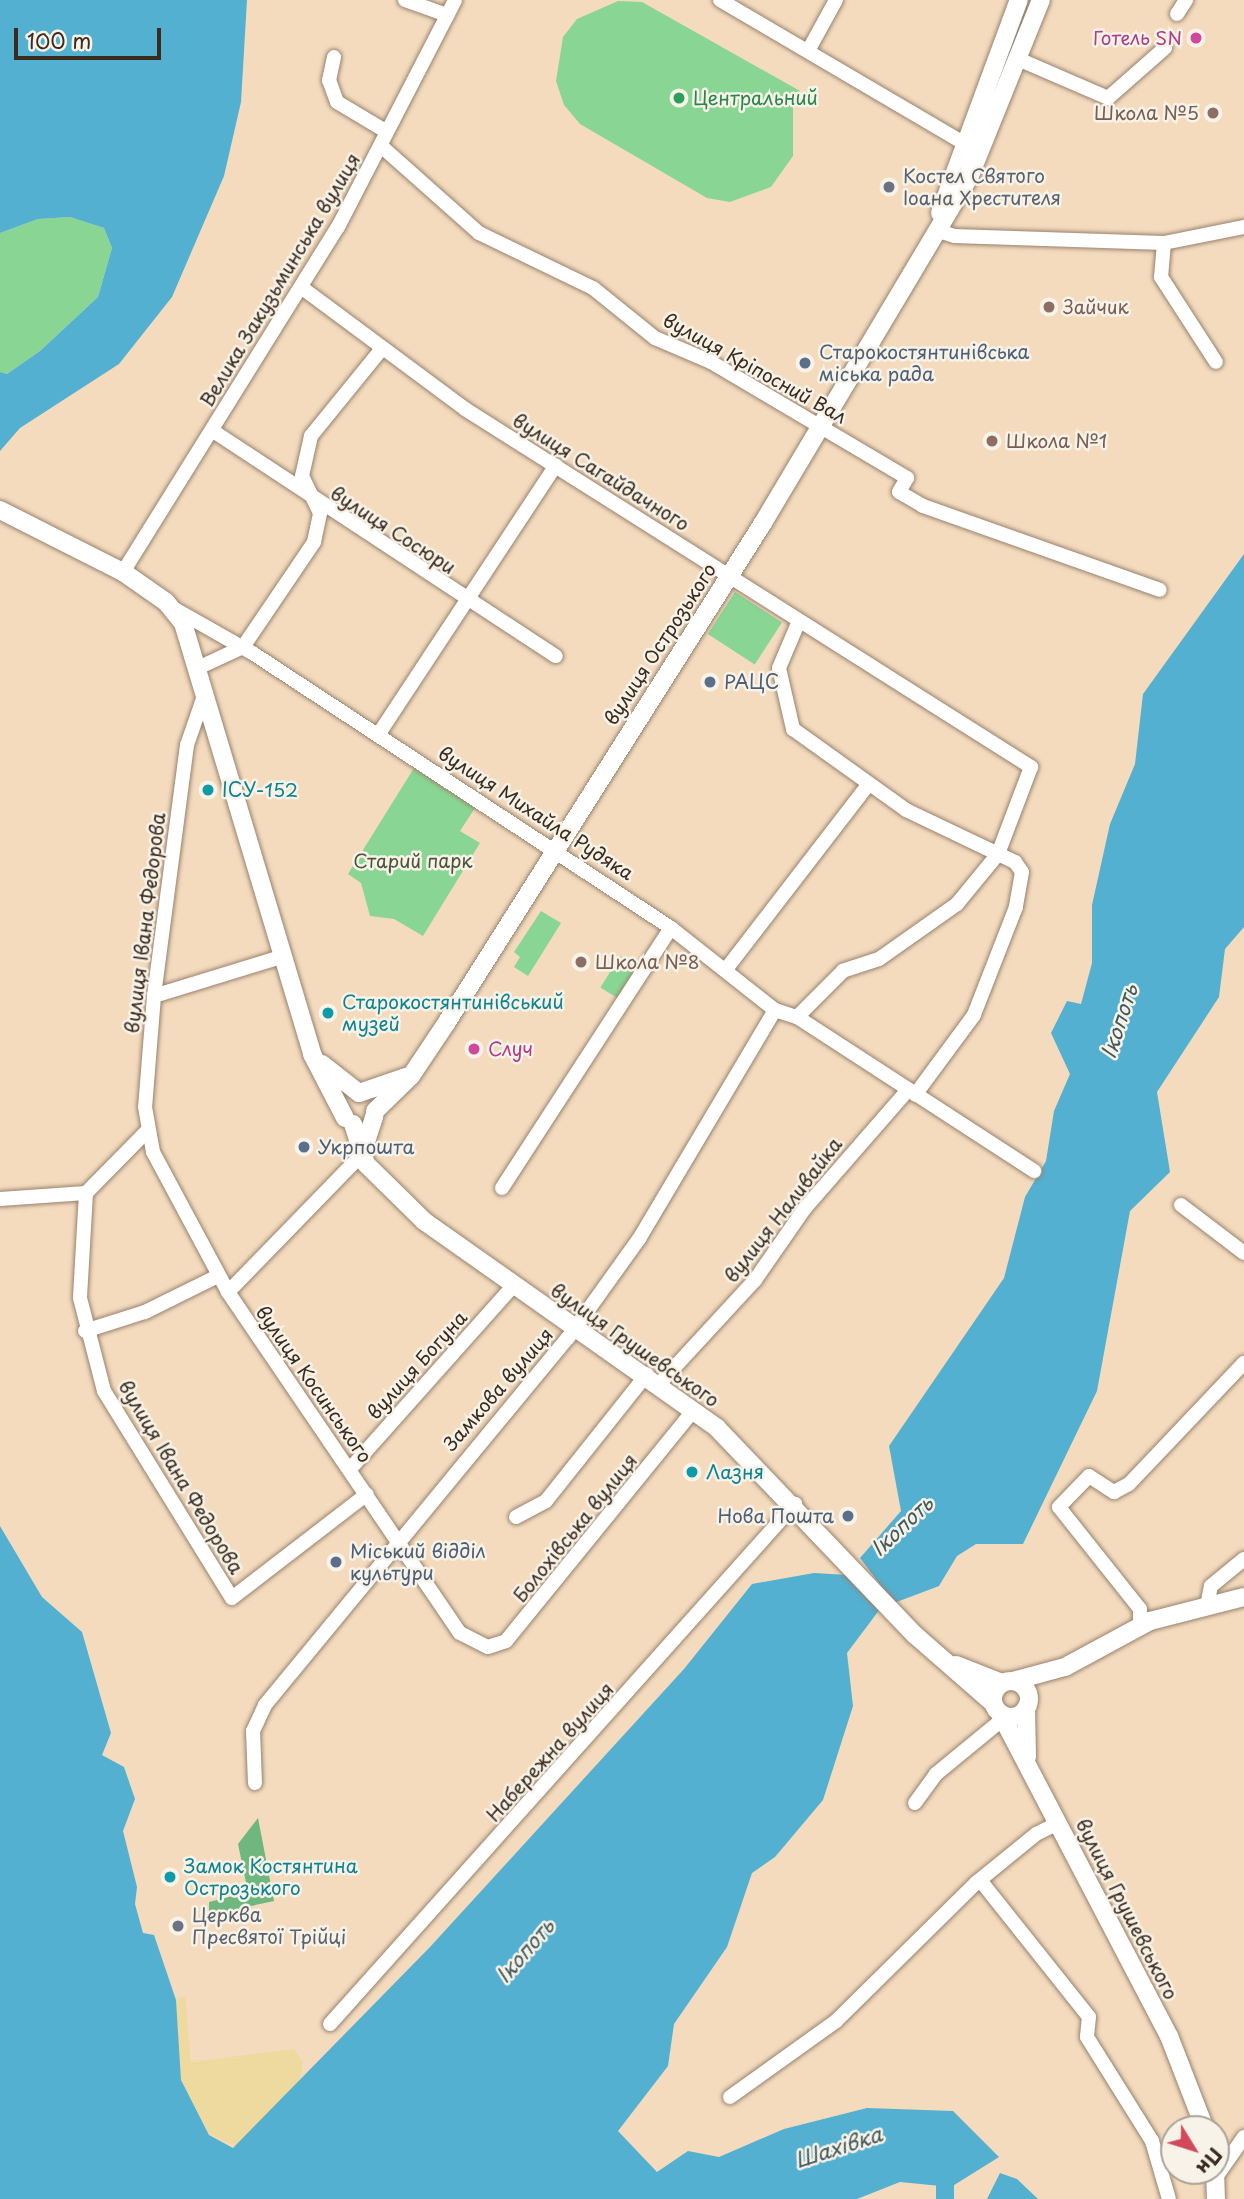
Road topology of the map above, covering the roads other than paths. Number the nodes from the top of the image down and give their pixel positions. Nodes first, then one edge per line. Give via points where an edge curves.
1 (405, 0) edge
2 (456, 0) edge
3 (720, 0) edge
4 (836, 0) edge
5 (1019, 0) edge
6 (1041, 0) edge
7 (1186, 0) edge
8 (447, 15) junction
9 (1177, 15) dead end
10 (1166, 48) dead end
11 (808, 51) junction
12 (334, 57) dead end
13 (1018, 58) junction
14 (387, 132) junction
15 (962, 142) junction
16 (381, 146) junction
17 (950, 171) junction
18 (969, 178) junction
19 (1244, 227) edge
20 (936, 230) junction
21 (1164, 243) junction
22 (301, 287) junction
23 (381, 350) junction
24 (1216, 362) dead end
25 (821, 426) junction
26 (213, 431) junction
27 (556, 466) junction
28 (314, 502) junction
29 (0, 510) edge
30 (123, 572) junction
31 (731, 575) junction
32 (1160, 590) dead end
33 (465, 600) junction
34 (173, 608) junction
35 (799, 621) junction
36 (243, 647) junction
37 (556, 656) dead end
38 (200, 667) junction
39 (205, 693) junction
40 (378, 735) junction
41 (868, 785) junction
42 (555, 850) junction
43 (998, 854) junction
44 (671, 928) junction
45 (284, 956) junction
46 (727, 968) junction
47 (154, 996) junction
48 (775, 1010) junction
49 (797, 1017) junction
50 (312, 1054) junction
51 (411, 1076) junction
52 (912, 1092) junction
53 (359, 1094) junction
54 (374, 1113) junction
55 (349, 1121) junction
56 (148, 1130) junction
57 (362, 1154) junction
58 (1034, 1171) dead end
59 (502, 1188) dead end
60 (86, 1193) junction
61 (0, 1199) edge
62 (1181, 1205) dead end
63 (1244, 1253) edge
64 (218, 1276) junction
65 (512, 1287) junction
66 (228, 1292) junction
67 (576, 1326) junction
68 (85, 1331) junction
69 (1244, 1363) edge
70 (653, 1379) junction
71 (693, 1411) junction
72 (349, 1469) junction
73 (367, 1494) junction
74 (795, 1504) junction
75 (516, 1517) dead end
76 (397, 1540) junction
77 (1244, 1559) edge
78 (1244, 1597) edge
79 (1207, 1606) junction
80 (1140, 1626) junction
81 (474, 1644) joint
82 (943, 1661) junction
83 (1065, 1667) junction
84 (1008, 1682) junction
85 (1027, 1705) junction
86 (999, 1712) junction
87 (1027, 1760) junction
88 (254, 1783) dead end
89 (915, 1803) dead end
90 (1059, 1823) junction
91 (980, 1880) junction
92 (330, 2024) dead end
93 (730, 2097) dead end
94 (1200, 2115) edge
95 (1244, 2137) edge
96 (1230, 2156) edge
97 (1169, 2199) edge

1 - 8 street
2 - 8 street, Велика Закузьминська вулиця
3 - 11 street
4 - 11 street
5 - 15 main road, вулиця Острозького
6 - 13 main road, вулиця Острозького
7 - 9 street
8 - 14 street, Велика Закузьминська вулиця
10 - 13 street via 1108,98
11 - 15 street
12 - 14 street via 329,80 337,102
13 - 18 main road, вулиця Острозького
14 - 16 street, Велика Закузьминська вулиця
15 - 17 main road, вулиця Острозького
16 - 22 street, Велика Закузьминська вулиця
16 - 25 street, вулиця Кріпосний Вал via 479,233 593,288 655,338
17 - 18 main road via 958,179
17 - 20 main road, вулиця Острозького
18 - 20 main road, вулиця Острозького
19 - 21 street
20 - 21 street via 954,236
20 - 25 main road, вулиця Острозького
21 - 24 street via 1161,277
22 - 23 street, вулиця Сагайдачного
22 - 26 street, Велика Закузьминська вулиця
23 - 27 street, вулиця Сагайдачного
23 - 28 street via 311,436 302,476
25 - 31 main road, вулиця Острозького
25 - 32 street, вулиця Кріпосний Вал via 907,478 899,492 923,506
26 - 28 street, вулиця Сосюри
26 - 30 street, Велика Закузьминська вулиця
27 - 31 street, вулиця Сагайдачного
27 - 33 street
28 - 33 street, вулиця Сосюри
28 - 36 street via 320,524 314,542
29 - 30 main road, вулиця Михайла Рудяка
30 - 34 main road, вулиця Михайла Рудяка
31 - 35 street, вулиця Сагайдачного
31 - 42 main road, вулиця Острозького
33 - 37 street, вулиця Сосюри
33 - 40 street
34 - 36 street, вулиця Михайла Рудяка
34 - 38 main road, вулиця Грушевського
35 - 41 street via 779,668 793,729
35 - 43 street, вулиця Сагайдачного via 1031,767
36 - 38 street
36 - 40 street, вулиця Михайла Рудяка
38 - 39 main road, вулиця Грушевського
39 - 45 main road, вулиця Грушевського
39 - 47 street, вулиця Івана Федорова via 187,745
40 - 42 street, вулиця Михайла Рудяка
41 - 43 street
41 - 46 street
42 - 44 street, вулиця Михайла Рудяка
42 - 51 main road, вулиця Острозького
43 - 49 street via 957,904 879,959 843,971
43 - 52 street, вулиця Наливайка via 1022,872 1016,907 974,1015
44 - 46 street, вулиця Михайла Рудяка
44 - 59 street
45 - 47 street
45 - 50 main road, вулиця Грушевського
46 - 48 street, вулиця Михайла Рудяка
47 - 56 street, вулиця Івана Федорова
48 - 49 street, вулиця Михайла Рудяка
48 - 67 street, Замкова вулиця via 646,1228
49 - 52 street, вулиця Михайла Рудяка
50 - 53 main road
50 - 55 main road, вулиця Грушевського
51 - 53 main road
51 - 54 main road, вулиця Острозького
52 - 58 street, вулиця Михайла Рудяка
52 - 70 street, вулиця Наливайка via 822,1187 755,1280
53 - 54 main road via 369,1097
53 - 55 main road via 346,1100
54 - 55 main road
54 - 57 main road
55 - 57 main road, вулиця Грушевського
56 - 60 street
56 - 64 street, вулиця Косинського via 170,1193
57 - 65 main road, вулиця Грушевського via 383,1184 424,1221
57 - 66 street
60 - 61 street
60 - 68 street, вулиця Івана Федорова via 80,1298
62 - 63 street
64 - 66 street, вулиця Косинського
64 - 68 street via 145,1312
65 - 67 main road, вулиця Грушевського
65 - 72 street, вулиця Богуна
66 - 72 street, вулиця Косинського
67 - 70 main road, вулиця Грушевського
67 - 76 street, Замкова вулиця
68 - 73 street, вулиця Івана Федорова via 104,1391 232,1598
69 - 80 street via 1129,1484 1114,1492 1089,1476 1059,1507 1140,1609
70 - 71 main road, вулиця Грушевського
70 - 75 street, вулиця Наливайка via 546,1501
71 - 74 main road, вулиця Грушевського
71 - 81 street, Болохівська вулиця via 506,1641
72 - 73 street, вулиця Косинського
73 - 76 street, вулиця Косинського
74 - 82 main road, вулиця Грушевського
74 - 92 street, Набережна вулиця
76 - 81 street, вулиця Косинського
76 - 88 street, Замкова вулиця via 265,1705 253,1731
77 - 79 street via 1211,1586
78 - 79 main road
79 - 80 main road
80 - 83 main road
82 - 84 main road
82 - 86 main road, вулиця Грушевського
83 - 84 main road
83 - 85 main road
84 - 85 main road via 1024,1686
84 - 86 main road
85 - 86 main road via 1011,1717
85 - 87 main road
86 - 87 main road, вулиця Грушевського
86 - 89 street via 936,1774
87 - 90 main road, вулиця Грушевського
90 - 91 street
90 - 94 main road, вулиця Грушевського via 1169,2036
91 - 93 street via 868,1994
91 - 97 street via 1089,2017 1087,2036 1152,2141
95 - 96 street

